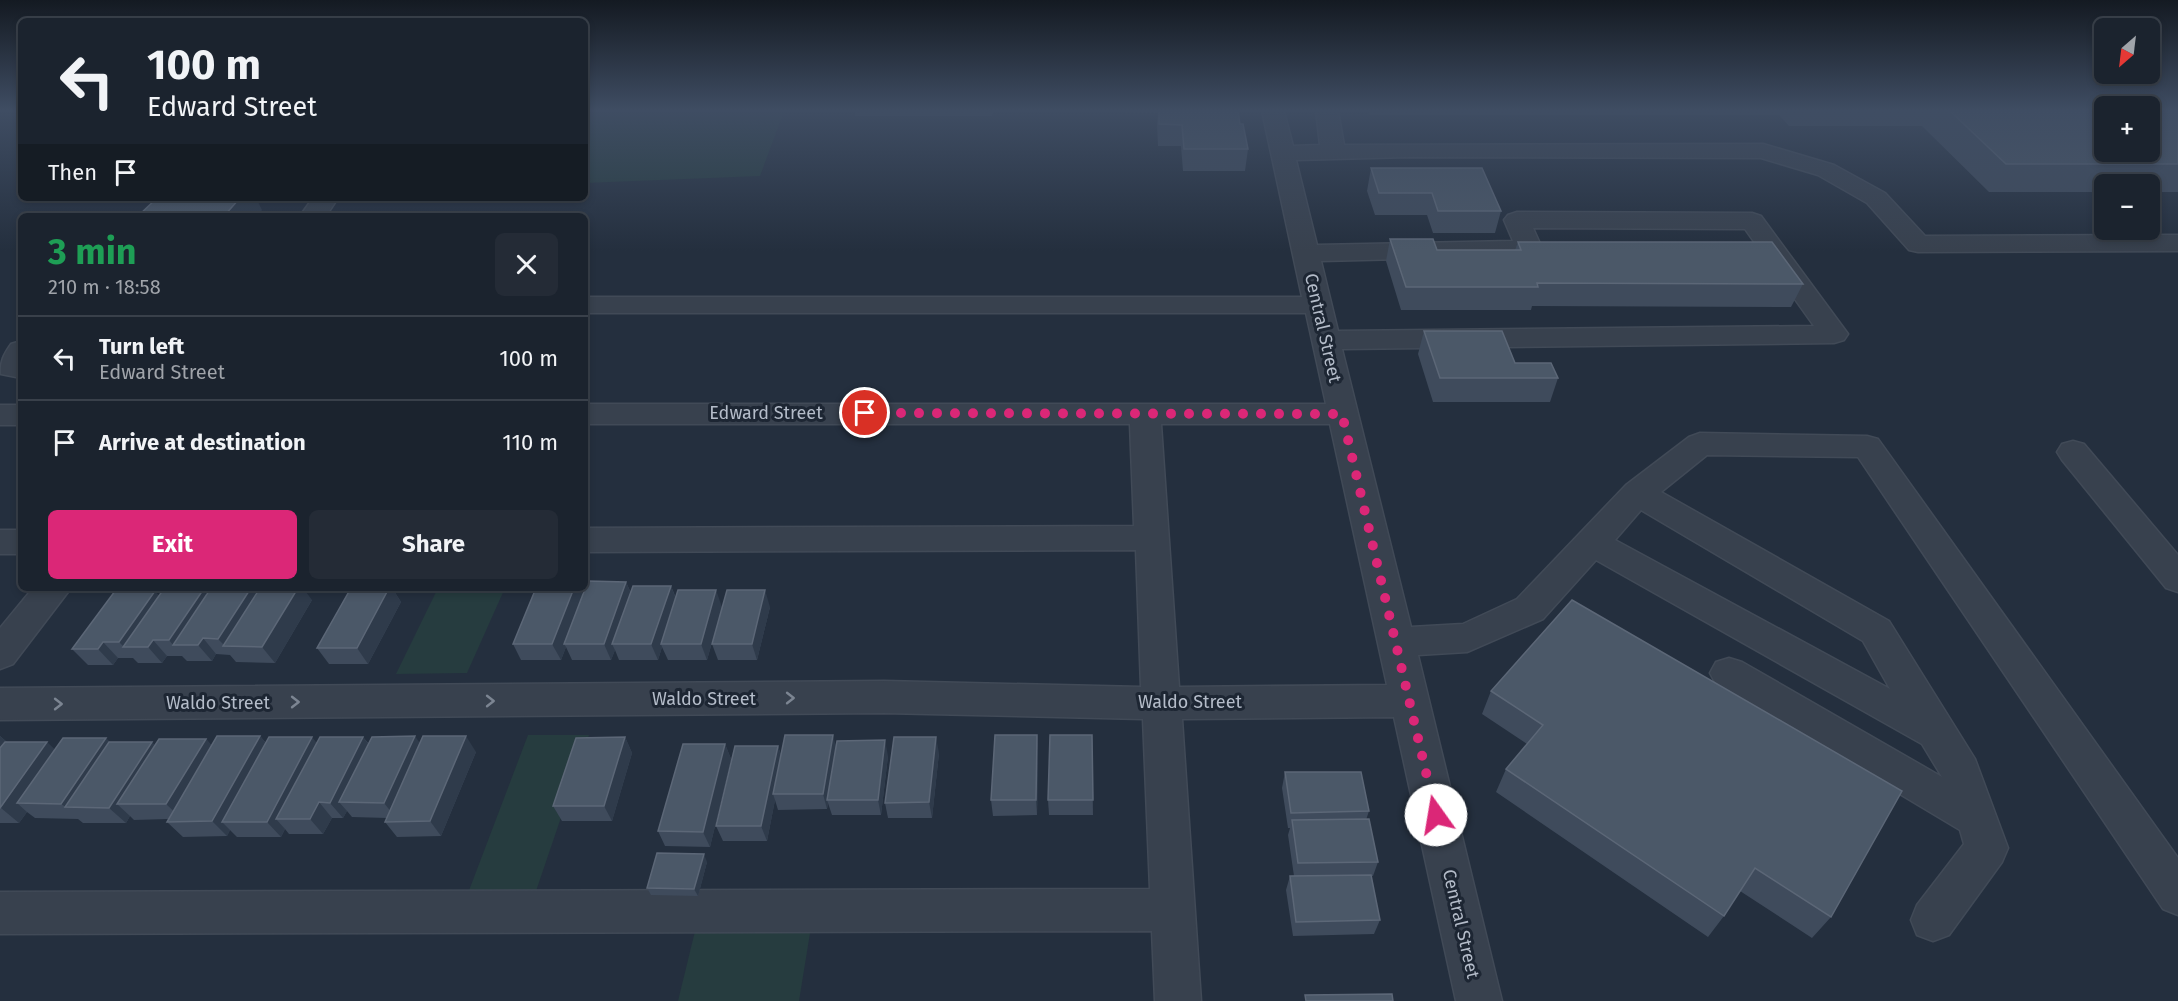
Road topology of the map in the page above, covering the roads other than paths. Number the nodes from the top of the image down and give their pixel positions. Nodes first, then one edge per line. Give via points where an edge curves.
1 (1284, 158) edge
2 (1785, 158) edge
3 (2178, 243) edge
4 (1306, 253) junction
5 (588, 305) edge
6 (1317, 305) junction
7 (1325, 340) junction
8 (18, 355) edge
9 (18, 368) edge
10 (1145, 412) junction
11 (588, 414) edge
12 (1342, 414) junction
13 (0, 415) edge
14 (18, 415) edge
15 (2073, 452) dead end
16 (1638, 493) junction
17 (1152, 538) junction
18 (588, 540) edge
19 (0, 542) edge
20 (18, 542) edge
21 (1591, 542) junction
22 (2178, 579) edge
23 (51, 591) edge
24 (1396, 642) junction
25 (0, 654) edge
26 (1729, 673) dead end
27 (1409, 701) junction
28 (1161, 703) junction
29 (0, 704) edge
30 (1936, 732) junction
31 (1977, 818) junction
32 (2178, 894) edge
33 (1173, 910) junction
34 (0, 913) edge
35 (1933, 920) dead end
36 (1178, 1001) edge
37 (1479, 1001) edge

1 - 4 street, Central Street
2 - 3 street via 1826,170 1876,198 1918,244
4 - 6 street, Central Street
4 - 7 street via 1529,248 1518,220 1752,221 1834,334
5 - 6 street
6 - 7 street, Central Street
7 - 12 street, Central Street
8 - 9 street via 11,367
10 - 11 street, Edward Street
10 - 12 street, Edward Street
10 - 17 street
12 - 24 street, Central Street
13 - 14 street
15 - 22 street
16 - 21 street
16 - 30 street via 1876,631
16 - 32 street via 1700,444 1868,447
17 - 18 street
17 - 28 street
19 - 20 street
21 - 24 street via 1530,609 1467,638
21 - 30 street
23 - 25 street
24 - 27 street, Central Street
26 - 31 street
27 - 28 street, Waldo Street
27 - 37 street, Central Street
29 -> 28 street, Waldo Street via 884,698
28 - 33 street
30 - 31 street via 1961,771
31 - 35 street via 1987,848
33 - 34 street
33 - 36 street

